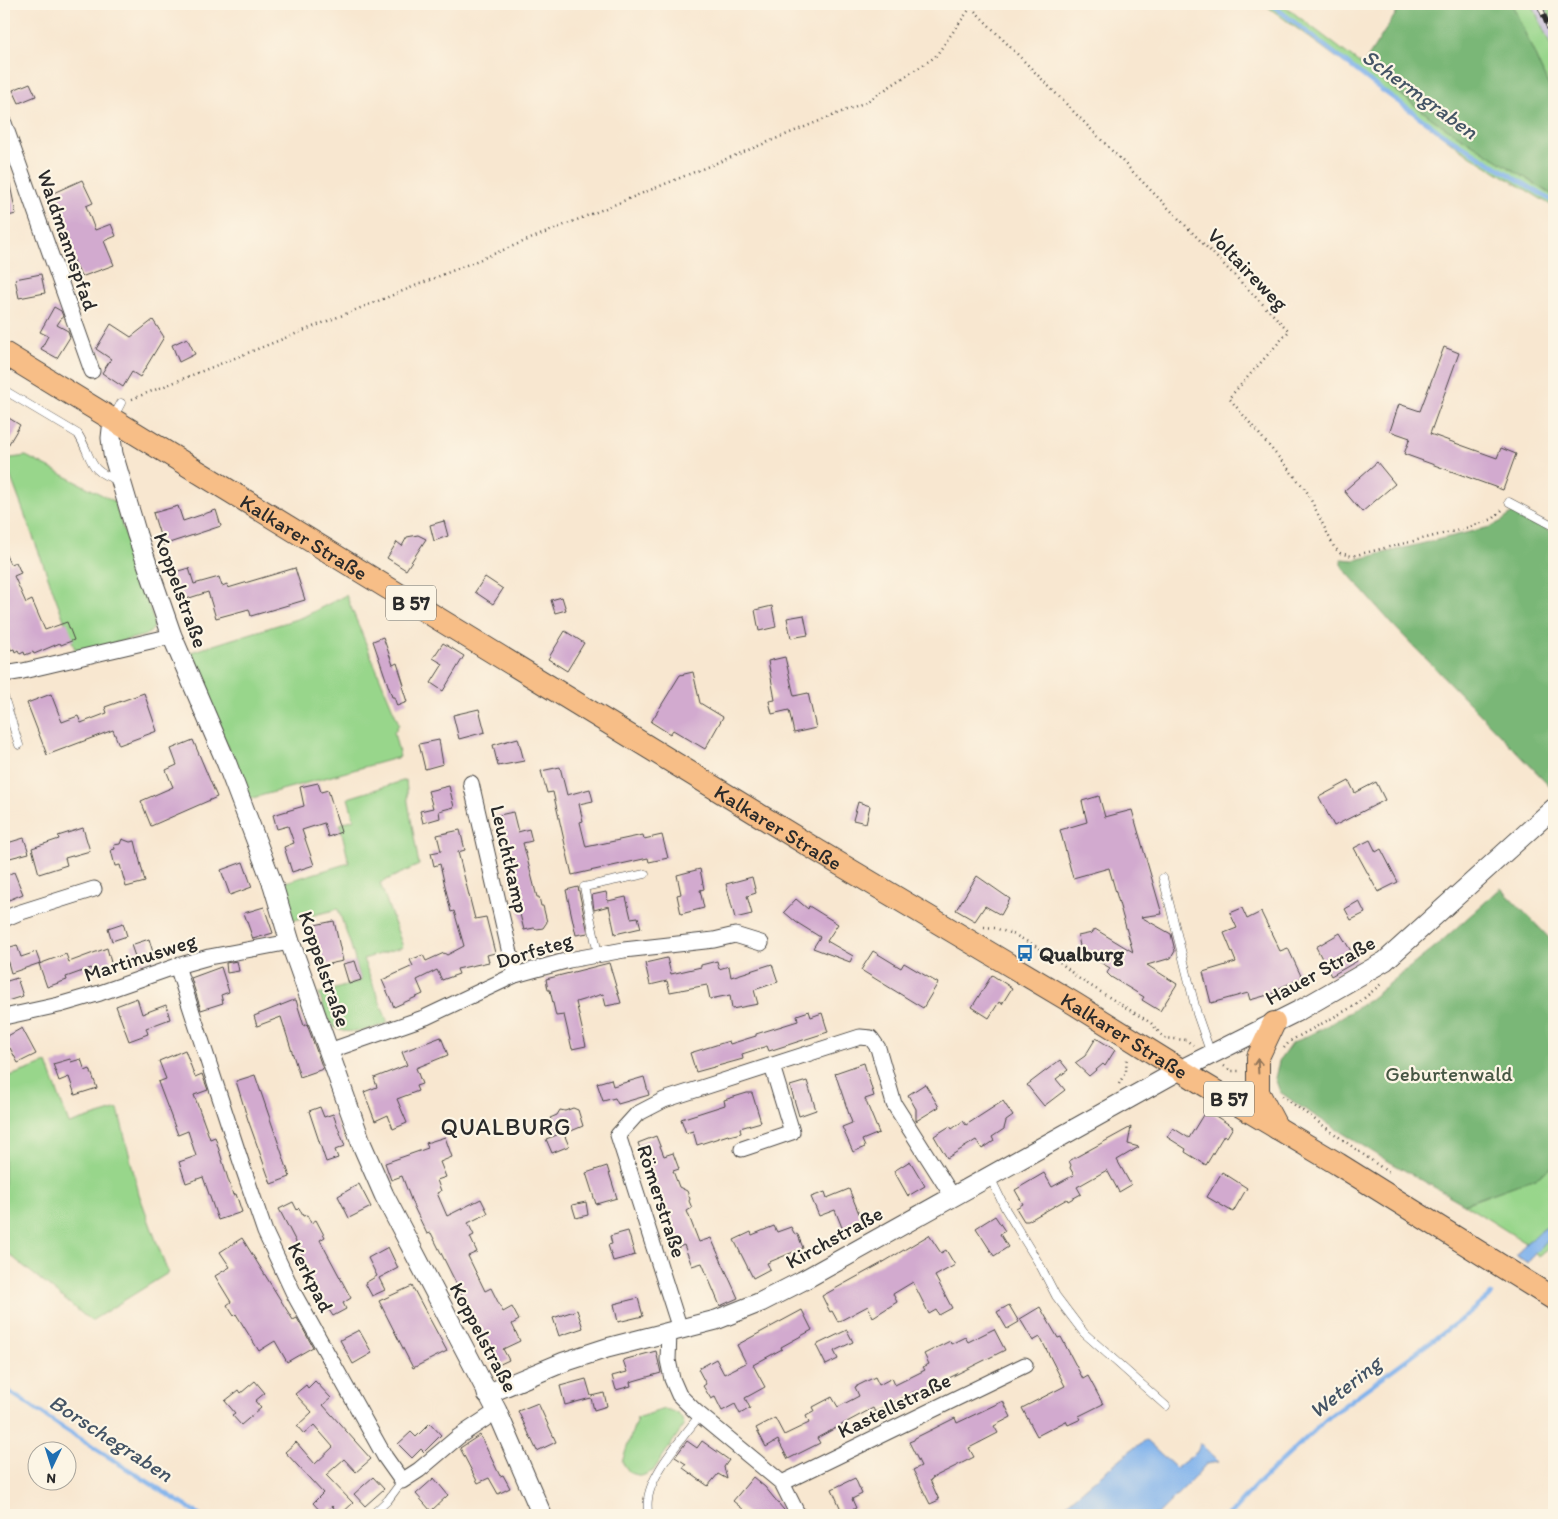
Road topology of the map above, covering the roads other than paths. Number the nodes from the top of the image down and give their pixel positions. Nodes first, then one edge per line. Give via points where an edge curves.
1 (4, 123) edge
2 (4, 353) edge
3 (92, 371) dead end
4 (4, 390) edge
5 (117, 412) junction
6 (119, 480) junction
7 (1509, 502) road end
8 (1554, 526) edge
9 (172, 636) junction
10 (4, 671) edge
11 (4, 697) edge
12 (19, 745) dead end
13 (470, 783) dead end
14 (1554, 808) edge
15 (645, 874) dead end
16 (1162, 878) dead end
17 (94, 889) dead end
18 (4, 919) edge
19 (290, 942) junction
20 (761, 943) dead end
21 (598, 954) junction
22 (177, 966) junction
23 (515, 975) junction
24 (4, 1017) edge
25 (1274, 1022) junction
26 (329, 1051) junction
27 (1209, 1054) junction
28 (772, 1066) junction
29 (1180, 1070) junction
30 (1277, 1128) junction
31 (742, 1149) dead end
32 (990, 1175) junction
33 (954, 1196) junction
34 (1554, 1299) edge
35 (675, 1331) junction
36 (1025, 1365) dead end
37 (487, 1394) junction
38 (1166, 1406) dead end
39 (497, 1411) junction
40 (700, 1415) junction
41 (402, 1481) junction
42 (782, 1483) junction
43 (372, 1515) edge
44 (542, 1515) edge
45 (648, 1515) edge
46 (798, 1515) edge

1 - 3 street, Waldmannspfad
2 - 5 main road, Kalkarer Straße / B 57
4 - 6 lane via 78,434 98,472
5 - 6 street, Koppelstraße via 113,454
5 - 29 main road, Kalkarer Straße / B 57 via 818,852
6 - 9 street, Koppelstraße
7 - 8 lane
9 - 10 street via 23,671
9 - 19 street, Koppelstraße via 231,774 273,885
11 - 12 lane
13 - 23 street, Leuchtkamp
14 - 25 street, Hauer Straße via 1386,962
15 - 21 lane via 584,887
16 - 27 lane
17 - 18 street
19 - 22 street, Martinusweg
19 - 26 street, Koppelstraße
20 - 21 street, Dorfsteg via 735,935
21 - 23 street, Dorfsteg
22 - 24 street, Martinusweg via 100,993
22 - 41 street, Kerkpad via 265,1232 294,1294 364,1422
23 - 26 street, Dorfsteg via 426,1018
25 - 27 street, Hauer Straße
30 -> 25 main road via 1258,1092 1258,1057
26 - 37 street, Koppelstraße via 362,1145 384,1195
27 - 29 street, Hauer Straße
28 - 31 street via 792,1132
28 - 33 street, Römerstraße via 860,1037 871,1038 878,1048 894,1104
28 - 35 street, Römerstraße via 664,1100 637,1114 618,1135
29 - 30 main road, Kalkarer Straße / B 57
29 - 32 street, Kirchstraße
30 - 34 main road, Kalkarer Straße / B 57
32 - 33 street, Kirchstraße
32 - 38 lane via 1006,1210 1056,1296 1084,1333
33 - 35 street, Kirchstraße via 761,1302 716,1320
35 - 37 street, Kirchstraße via 564,1362
35 - 40 street via 668,1360 672,1379 679,1395
36 - 42 street, Kastellstraße
37 - 39 street, Koppelstraße
39 - 41 street
39 - 44 street, Koppelstraße
40 - 42 street
40 - 45 lane via 660,1470 648,1500
41 - 43 lane
42 - 46 street

